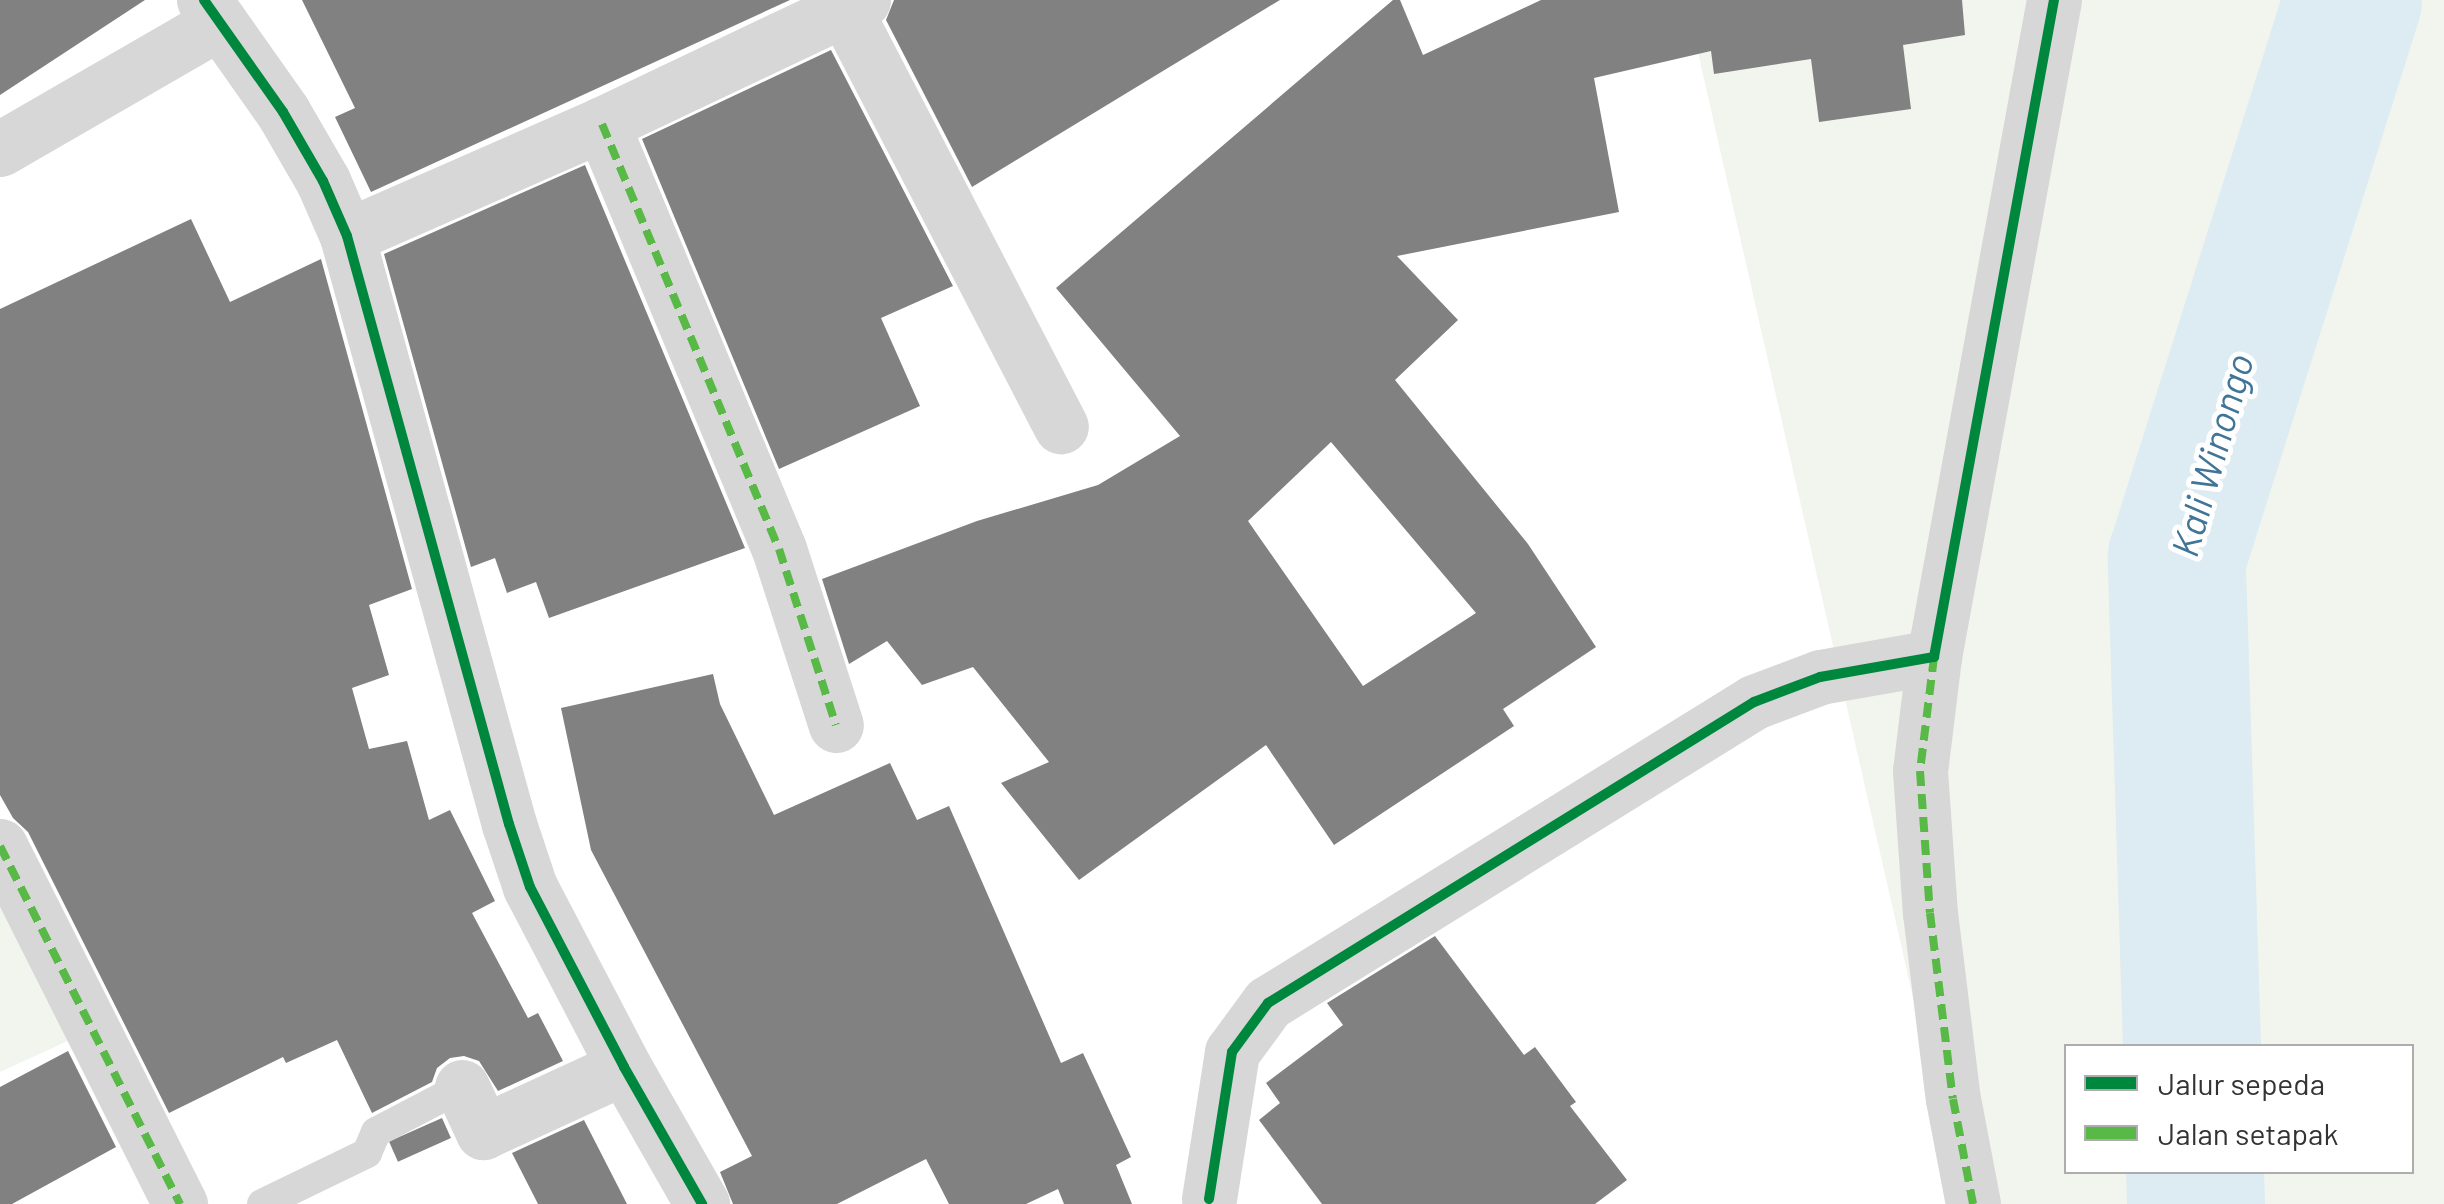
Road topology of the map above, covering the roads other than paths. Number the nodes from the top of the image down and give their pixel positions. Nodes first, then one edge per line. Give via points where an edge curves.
1 (2054, 0) edge
2 (854, 5) edge
3 (211, 11) edge
4 (602, 124) junction
5 (0, 148) edge
6 (347, 236) junction
7 (1061, 426) dead end
8 (1934, 657) junction
9 (836, 725) dead end
10 (0, 846) edge
11 (624, 1067) junction
12 (462, 1087) joint
13 (1200, 1202) edge
14 (180, 1204) edge
15 (262, 1204) edge
16 (702, 1204) edge
17 (1972, 1204) edge

1 - 8 street
2 - 4 street
2 - 7 street
3 - 5 street
3 - 6 street via 283,112
4 - 6 street
4 - 9 street via 779,548
6 - 11 street via 509,824 530,887
8 - 13 street via 1820,677 1754,702 1268,1003 1232,1052
8 - 17 street via 1920,771 1952,1099
10 - 14 street
11 - 12 street via 483,1132
11 - 16 street
12 - 15 lane via 376,1132 367,1153

